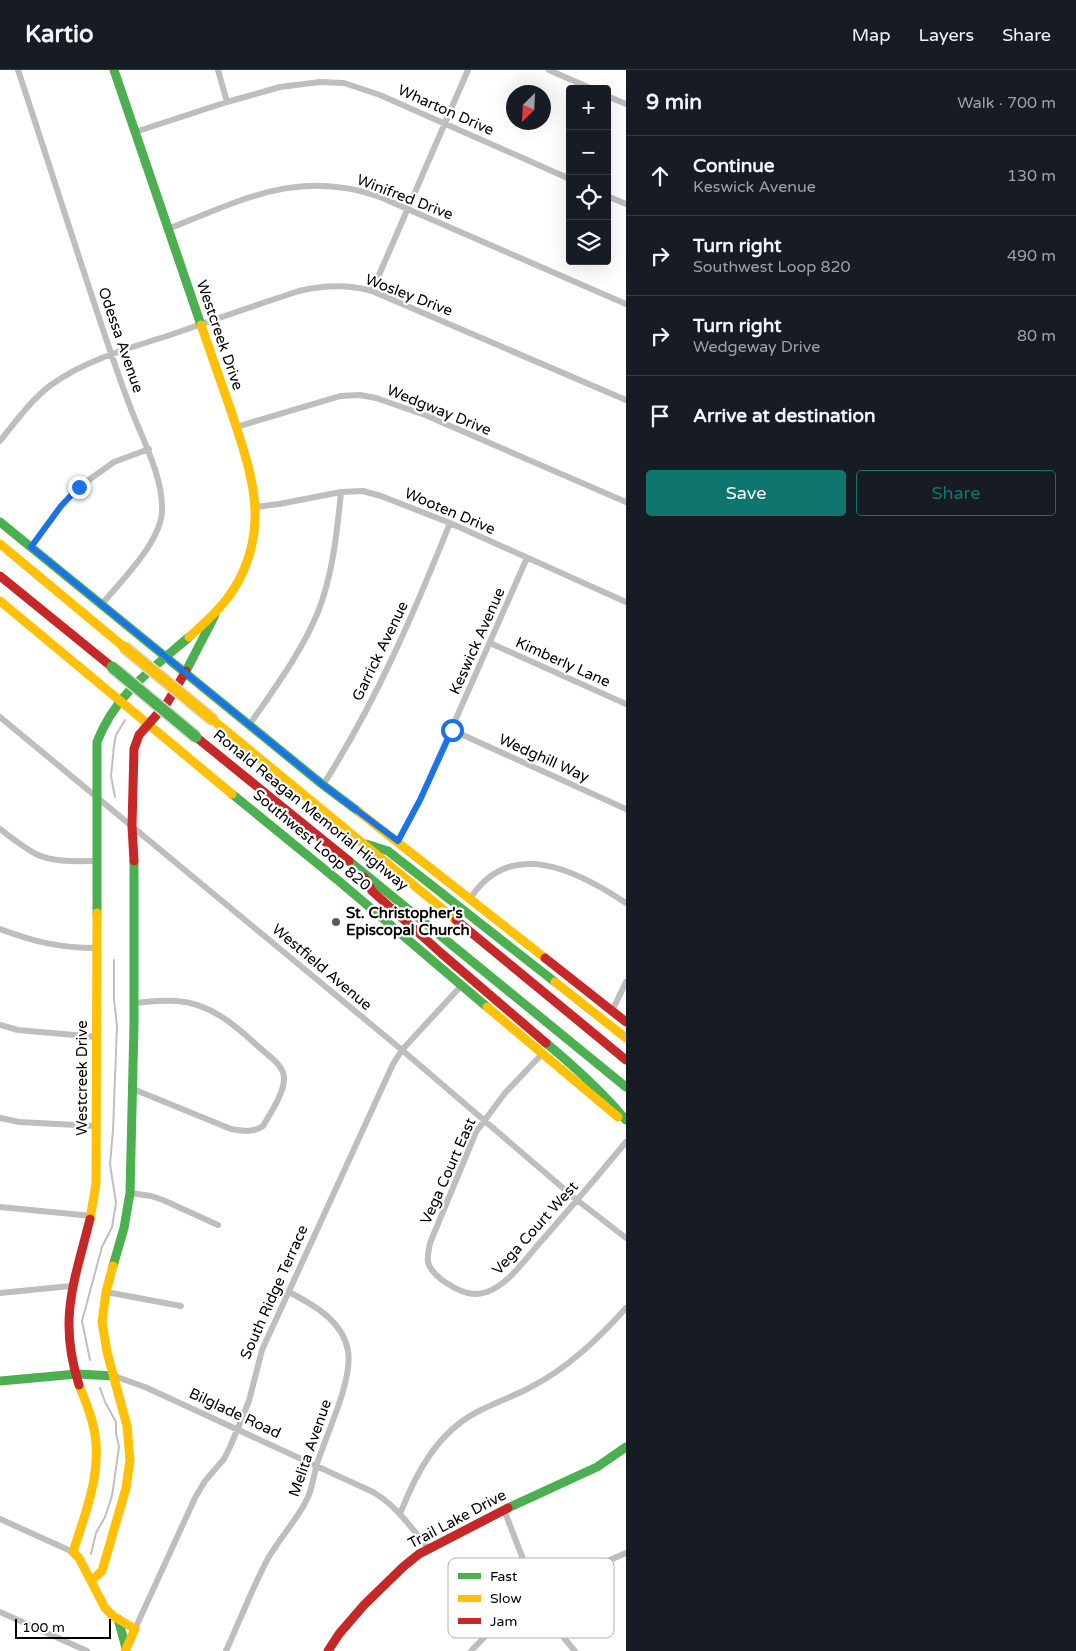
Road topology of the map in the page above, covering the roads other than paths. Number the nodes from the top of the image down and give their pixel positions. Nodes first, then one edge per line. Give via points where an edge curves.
1 (18, 70) edge
2 (114, 70) edge
3 (218, 70) edge
4 (468, 70) edge
5 (549, 70) edge
6 (583, 85) edge
7 (611, 98) edge
8 (227, 102) junction
9 (626, 104) edge
10 (445, 123) junction
11 (135, 132) junction
12 (566, 177) edge
13 (611, 198) edge
14 (626, 204) edge
15 (408, 209) junction
16 (168, 229) junction
17 (372, 291) junction
18 (626, 304) edge
19 (201, 324) junction
20 (112, 355) junction
21 (626, 400) edge
22 (236, 427) junction
23 (0, 441) edge
24 (149, 449) junction
25 (341, 492) junction
26 (626, 502) edge
27 (256, 507) junction
28 (0, 522) edge
29 (450, 523) junction
30 (0, 544) edge
31 (31, 547) junction
32 (527, 558) junction
33 (0, 576) edge
34 (0, 601) edge
35 (626, 602) edge
36 (102, 604) junction
37 (218, 609) junction
38 (490, 643) junction
39 (165, 656) junction
40 (185, 673) junction
41 (118, 700) junction
42 (626, 704) edge
43 (0, 717) edge
44 (148, 724) junction
45 (250, 724) junction
46 (452, 730) junction
47 (323, 785) junction
48 (98, 798) junction
49 (626, 809) edge
50 (132, 826) junction
51 (0, 830) edge
52 (358, 840) junction
53 (398, 841) junction
54 (98, 861) junction
55 (361, 871) junction
56 (470, 899) junction
57 (626, 903) edge
58 (0, 929) edge
59 (97, 948) junction
60 (626, 982) edge
61 (461, 986) junction
62 (134, 1003) junction
63 (612, 1010) junction
64 (626, 1022) edge
65 (0, 1025) edge
66 (97, 1037) junction
67 (626, 1038) edge
68 (402, 1050) junction
69 (542, 1054) junction
70 (626, 1060) edge
71 (626, 1087) edge
72 (133, 1089) junction
73 (0, 1118) edge
74 (483, 1121) junction
75 (626, 1122) edge
76 (96, 1126) junction
77 (626, 1142) edge
78 (130, 1193) junction
79 (577, 1200) junction
80 (0, 1206) edge
81 (92, 1216) junction
82 (218, 1225) dead end
83 (626, 1238) edge
84 (446, 1283) joint
85 (72, 1286) junction
86 (0, 1292) edge
87 (106, 1292) junction
88 (289, 1292) junction
89 (181, 1306) dead end
90 (626, 1308) edge
91 (77, 1374) junction
92 (114, 1376) junction
93 (0, 1380) edge
94 (238, 1430) junction
95 (626, 1447) edge
96 (316, 1467) junction
97 (504, 1510) junction
98 (400, 1514) junction
99 (0, 1519) edge
100 (430, 1550) junction
101 (73, 1552) junction
102 (626, 1553) edge
103 (524, 1558) edge
104 (614, 1558) edge
105 (91, 1581) junction
106 (0, 1612) edge
107 (118, 1619) junction
108 (135, 1629) junction
109 (484, 1638) edge
110 (563, 1638) edge
111 (125, 1650) edge
112 (87, 1651) edge
113 (226, 1651) edge
114 (328, 1651) edge
115 (471, 1651) edge
116 (575, 1651) edge

1 - 20 street, Odessa Avenue
2 - 11 main road, Westcreek Drive
3 - 8 street
4 - 10 street
5 - 6 street
7 - 9 street
8 - 10 street, Wharton Drive via 280,87 344,83
8 - 11 street, Wharton Drive
10 - 12 street, Wharton Drive
10 - 15 street
11 - 16 main road, Westcreek Drive
13 - 14 street
15 - 16 street, Winifred Drive via 340,186 292,186 261,193
15 - 17 street
15 - 18 street, Winifred Drive
16 - 19 main road, Westcreek Drive
17 - 19 street, Wosley Drive via 342,285 316,287
17 - 21 street, Wosley Drive
19 - 20 street, Wosley Drive
19 - 22 main road, Westcreek Drive
20 - 23 street, Wosley Drive via 48,387
20 - 24 street, Odessa Avenue via 134,418
22 - 26 street, Wedgway Drive via 340,396 376,398
22 - 27 main road, Westcreek Drive via 251,476
24 - 31 street via 114,462 79,487
24 - 36 street, Odessa Avenue via 161,495 161,519 139,560
25 - 27 street, Wooten Drive
25 - 29 street, Wooten Drive via 381,496
25 - 45 street via 337,534 317,613 304,640
27 - 37 main road, Westcreek Drive via 253,539 244,572
28 - 31 main road
29 - 32 street, Wooten Drive
29 - 47 street, Garrick Avenue via 405,631
30 - 52 main road, Ronald Reagan Memorial Highway, bridge
31 - 36 main road
32 - 35 street, Wooten Drive
32 - 38 street, Keswick Avenue
33 - 55 main road, Ronald Reagan Memorial Highway, bridge
34 - 41 main road, Southwest Loop 820
36 - 39 main road
37 - 39 main road, Westcreek Drive
37 - 40 main road, Westcreek Drive
38 - 42 street, Kimberly Lane
38 - 46 street, Keswick Avenue
39 - 40 main road
39 - 41 main road, Westcreek Drive
40 - 44 main road, Westcreek Drive via 167,703
40 - 45 main road
41 - 44 main road, Southwest Loop 820
41 - 48 main road, Westcreek Drive via 97,742
43 - 48 street, Westfield Avenue
44 - 50 main road, Westcreek Drive via 134,749
44 - 61 main road, Southwest Loop 820
45 - 47 main road
46 - 49 street, Wedghill Way
46 - 53 street, Keswick Avenue
47 - 53 main road
48 - 50 street, Westfield Avenue
48 - 54 main road, Westcreek Drive
50 - 62 main road, Westcreek Drive
50 - 68 street, Westfield Avenue
51 - 54 street via 42,856 69,861
52 - 67 main road via 388,851
52 - 70 main road, Ronald Reagan Memorial Highway
53 - 56 main road
54 - 59 main road, Westcreek Drive
55 - 71 main road, Ronald Reagan Memorial Highway
55 - 75 main road via 372,891 578,1070
56 - 57 street via 477,888 496,872 528,863 547,864 573,872
56 - 63 main road
58 - 59 street via 54,946
59 - 66 main road, Westcreek Drive
60 - 63 street
61 - 68 street, South Ridge Terrace
61 - 69 main road, Southwest Loop 820
62 - 72 main road, Westcreek Drive
62 - 72 street via 194,1003 215,1012 243,1032 280,1066 284,1076 282,1088 263,1126 246,1132 231,1129
63 - 64 main road
65 - 66 street via 18,1030
66 - 76 main road, Westcreek Drive
68 - 74 street, Westfield Avenue
68 - 88 street, South Ridge Terrace
69 - 74 street, Vega Court East
69 - 75 main road, Southwest Loop 820
72 - 78 main road, Westcreek Drive
73 - 76 street
74 - 79 street, Westfield Avenue
74 - 84 street, Vega Court East via 430,1243 428,1263
76 - 81 main road, Westcreek Drive via 96,1184
77 - 79 street, Vega Court West
78 - 82 street via 163,1200
78 - 87 main road, Westcreek Drive
79 - 83 street, Westfield Avenue
79 - 84 street, Vega Court West via 505,1282 495,1289 477,1295 468,1294
80 - 81 street
81 - 85 main road, Westcreek Drive
85 - 86 street
85 - 91 main road, Westcreek Drive via 68,1329
87 - 89 street
87 - 92 main road, Westcreek Drive via 103,1331
88 - 94 street, South Ridge Terrace via 262,1350
88 - 96 street, Melita Avenue via 312,1303 332,1320 348,1349 344,1386
90 - 98 street via 572,1360 530,1388 476,1412 442,1438 423,1464
91 - 92 main road, Bilglade Road
91 - 93 main road, Bilglade Road
91 - 101 main road, Westcreek Drive via 94,1427 97,1458 95,1479
92 - 94 street, Bilglade Road
92 - 105 main road, Westcreek Drive via 127,1426 130,1470 102,1571
94 - 96 street, Bilglade Road
94 - 108 street, South Ridge Terrace via 224,1459 197,1493
95 - 97 main road, Trail Lake Drive via 597,1467
96 - 98 street, Bilglade Road via 382,1497
96 - 113 street, Melita Avenue via 309,1496 265,1564
97 - 100 main road, Trail Lake Drive
97 - 103 street
98 - 100 street, Bilglade Road
99 - 101 street
100 - 114 main road, Trail Lake Drive via 403,1567 364,1605
101 - 105 main road
102 - 104 street
105 - 107 main road via 105,1608
106 - 112 street
107 - 108 main road
107 - 111 main road
108 - 111 main road, South Ridge Terrace
109 - 115 street
110 - 116 street

